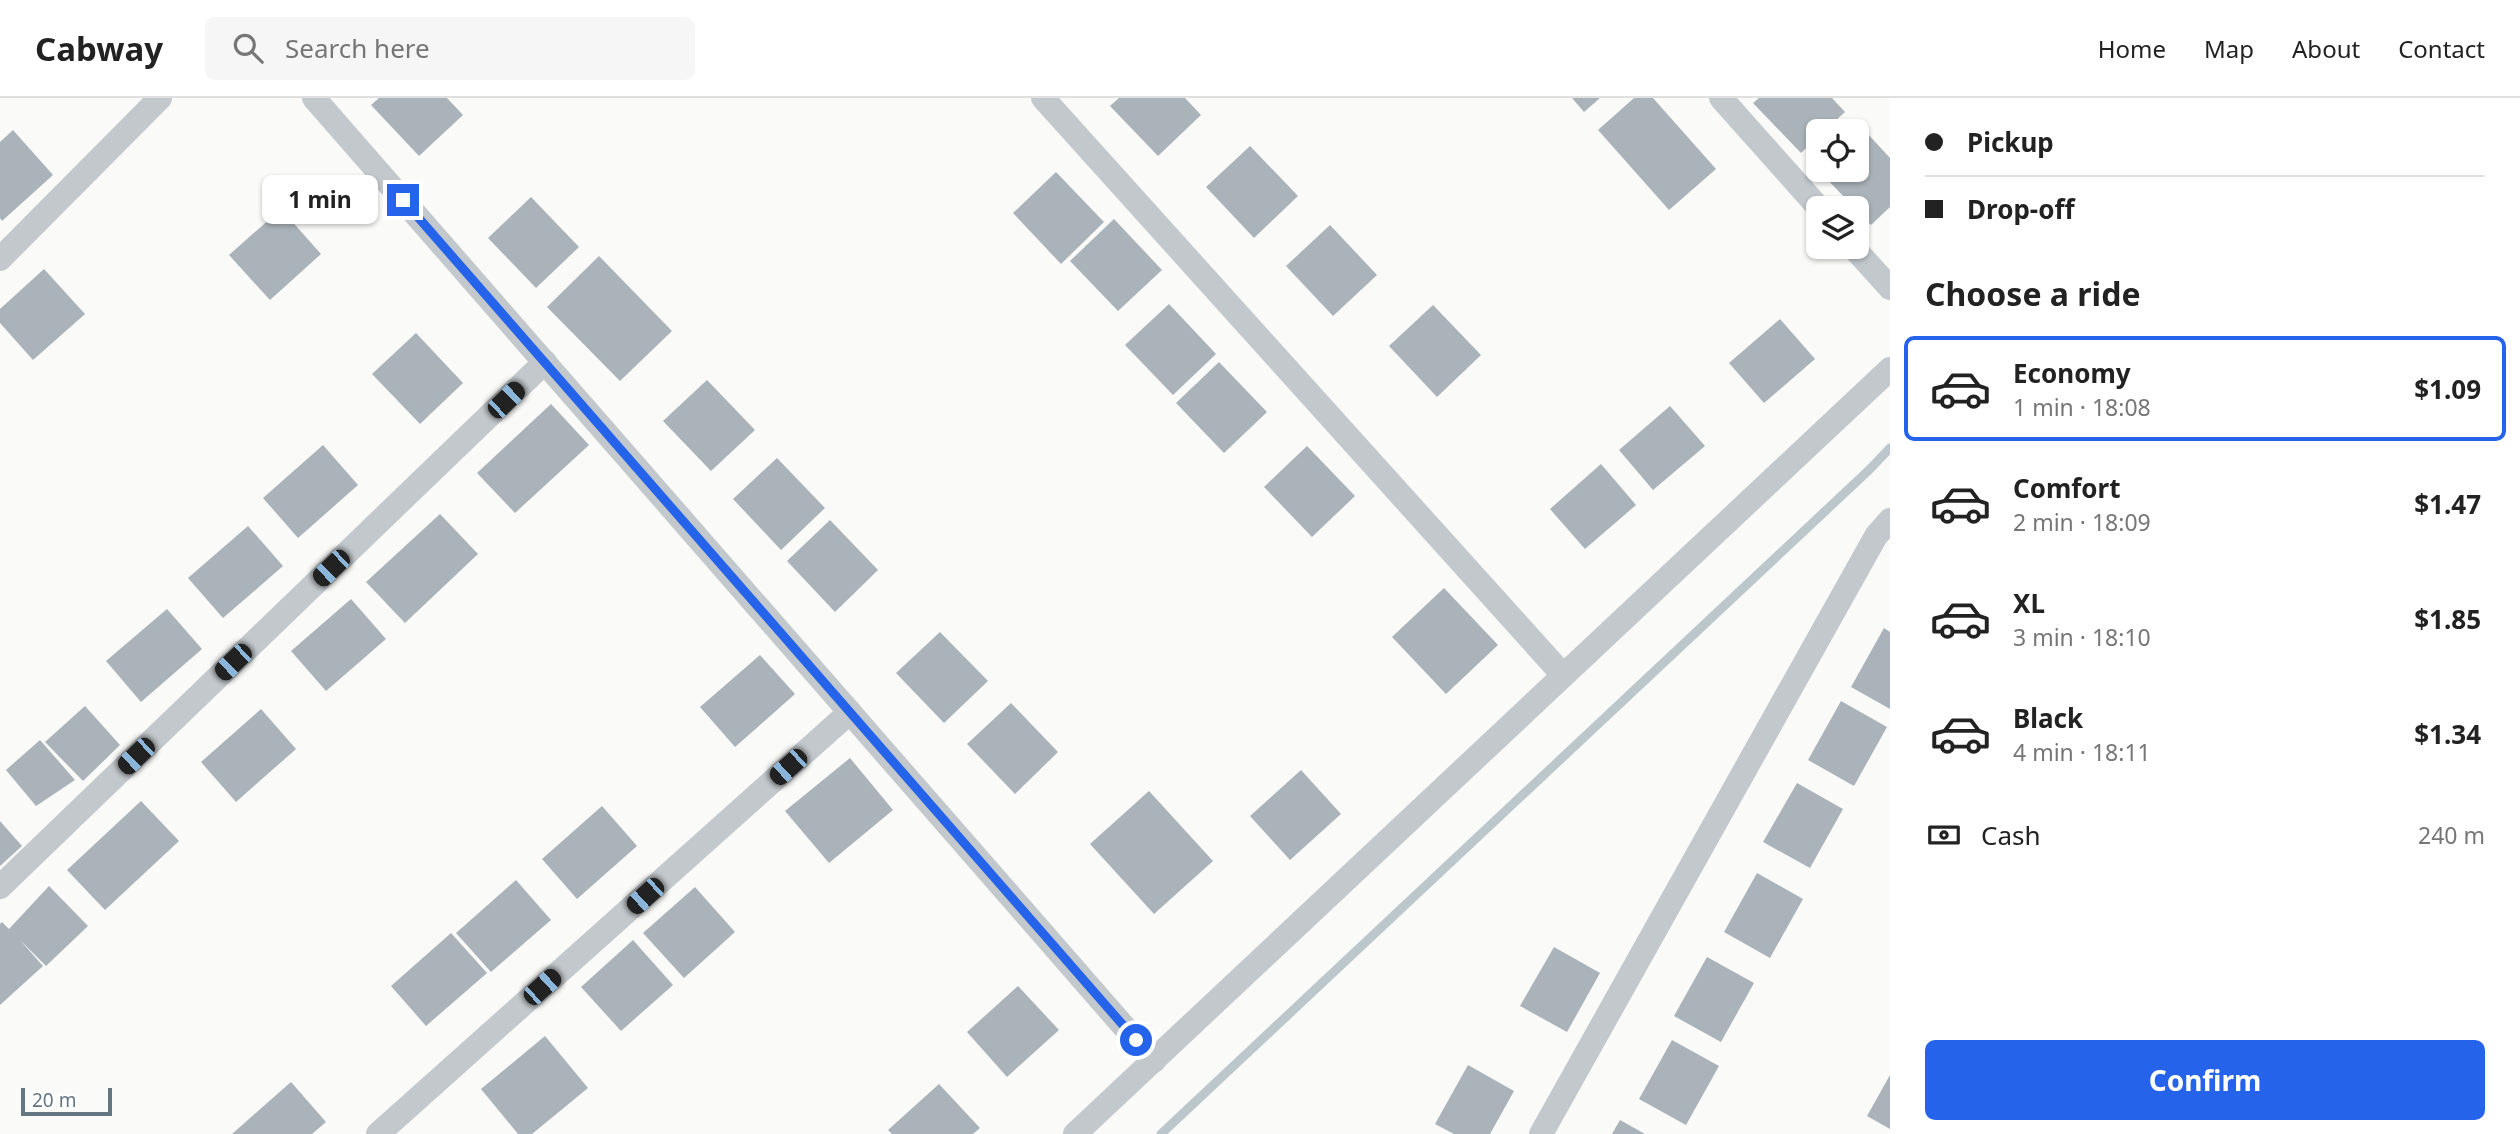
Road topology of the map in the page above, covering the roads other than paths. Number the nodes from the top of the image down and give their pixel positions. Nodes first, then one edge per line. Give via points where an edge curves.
1 (160, 98) edge
2 (314, 98) edge
3 (1043, 98) edge
4 (1721, 98) edge
5 (1808, 196) edge
6 (0, 259) edge
7 (1864, 259) edge
8 (1890, 288) edge
9 (545, 362) junction
10 (1890, 369) edge
11 (1890, 520) edge
12 (1563, 675) junction
13 (850, 712) junction
14 (0, 887) edge
15 (1153, 1061) junction
16 (378, 1134) edge
17 (1076, 1134) edge
18 (1541, 1134) edge

1 - 6 street
2 - 9 street
3 - 12 street
4 - 5 street
7 - 8 street
9 - 13 street
9 - 14 street
10 - 12 street
11 - 18 street via 1876,536
12 - 15 street
13 - 15 street
13 - 16 street
15 - 17 street

